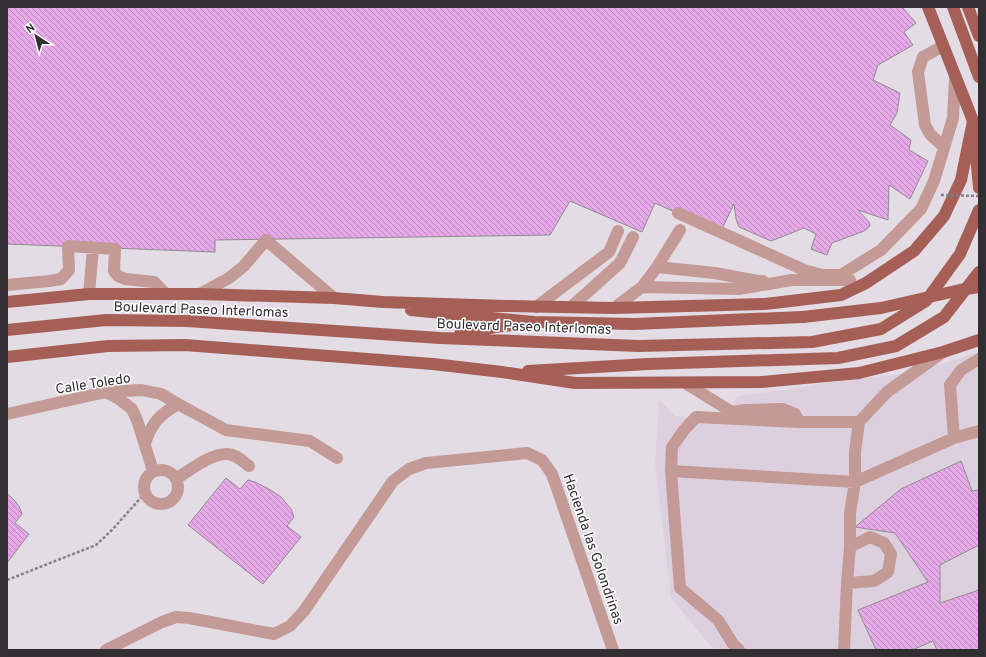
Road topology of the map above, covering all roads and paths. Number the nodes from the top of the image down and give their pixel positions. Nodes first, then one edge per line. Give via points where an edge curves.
1 (928, 7) edge
2 (953, 7) edge
3 (968, 7) edge
4 (979, 36) edge
5 (943, 46) junction
6 (955, 77) junction
7 (979, 77) edge
8 (973, 121) junction
9 (979, 136) edge
10 (944, 147) junction
11 (979, 188) edge
12 (941, 195) dead end
13 (979, 196) edge
14 (979, 210) edge
15 (678, 214) dead end
16 (680, 230) dead end
17 (618, 231) dead end
18 (634, 237) dead end
19 (93, 248) junction
20 (657, 267) junction
21 (979, 272) edge
22 (846, 277) junction
23 (792, 280) junction
24 (866, 283) junction
25 (7, 285) edge
26 (979, 287) edge
27 (642, 288) junction
28 (89, 294) junction
29 (166, 294) junction
30 (200, 294) junction
31 (334, 298) junction
32 (7, 302) edge
33 (383, 302) junction
34 (536, 307) junction
35 (571, 308) junction
36 (614, 308) junction
37 (534, 322) junction
38 (7, 330) edge
39 (440, 338) junction
40 (979, 340) edge
41 (943, 352) junction
42 (7, 357) edge
43 (979, 359) edge
44 (502, 372) junction
45 (685, 383) junction
46 (106, 392) junction
47 (178, 404) junction
48 (7, 414) edge
49 (799, 422) junction
50 (858, 422) junction
51 (979, 431) edge
52 (954, 438) junction
53 (145, 443) junction
54 (337, 458) dead end
55 (248, 466) dead end
56 (671, 471) junction
57 (153, 472) junction
58 (176, 479) junction
59 (854, 482) junction
60 (145, 494) junction
61 (850, 547) junction
62 (7, 580) edge
63 (847, 583) junction
64 (736, 647) edge
65 (106, 650) edge
66 (613, 650) edge
67 (844, 650) edge

1 - 5 main road
2 - 7 main road
3 - 4 main road
5 - 6 main road
5 - 10 street via 923,57 918,72 925,125 930,134
6 - 8 main road
6 - 10 street via 954,118
8 - 9 main road
8 - 11 main road
8 - 24 main road via 961,180 944,216 914,251
10 - 22 street via 934,181 921,209 881,250
12 - 13 path, bridge
14 - 39 main road, Boulevard Paseo Interlomas via 960,254 926,301 881,329 812,342 638,346
15 - 22 street via 804,270
16 - 20 street
17 - 34 street via 609,252
18 - 35 street via 620,263
19 - 25 street via 68,246 69,270 61,279
19 - 28 street
19 - 29 street via 115,249 114,271 118,276 154,282
20 - 23 street via 715,273 757,281
20 - 27 street
21 - 44 main road via 944,317 896,346 838,358
22 - 23 street
22 - 24 street
23 - 27 street via 739,289
24 - 36 main road via 841,294 765,304
26 - 37 main road, bridge via 881,308 803,317 634,324
27 - 36 street
28 - 29 main road
28 - 32 main road
29 - 30 main road
30 - 31 main road
30 - 31 street via 230,278 266,240
31 - 33 main road
33 - 34 main road
33 - 37 main road via 414,311
34 - 35 main road
35 - 36 main road
37 - 39 main road
38 - 39 main road, Boulevard Paseo Interlomas via 106,320 180,321
40 - 41 main road
41 - 45 main road via 859,373 761,382
41 - 50 street via 887,392
42 - 44 main road via 108,346 185,345 433,364
43 - 52 street via 961,370 950,385
44 - 45 main road via 575,383
45 - 49 street via 732,412 784,409 795,414
46 - 47 street, Calle Toledo via 142,390 160,394
46 - 48 street, Calle Toledo
46 - 53 street via 132,409
47 - 53 street via 156,421
47 - 54 street, Calle Toledo via 226,430 310,441
49 - 50 street
49 - 56 street via 696,417 672,447
50 - 59 street
51 - 52 street
52 - 59 street
53 - 57 street
55 - 58 street via 228,454 215,456
56 - 59 street
56 - 64 street via 680,588 718,620
57 - 58 street via 168,471
57 - 60 street via 144,482
58 - 60 street via 178,489 173,499 168,502 153,502
59 - 61 street via 850,513
60 - 62 path via 96,545
61 - 63 street
61 - 63 street via 870,538 884,543 891,554 888,572 874,581
63 - 67 street
65 - 66 street, Hacienda las Golondrinas via 176,617 274,634 290,626 304,611 393,481 409,469 426,463 527,454 542,460 552,474

